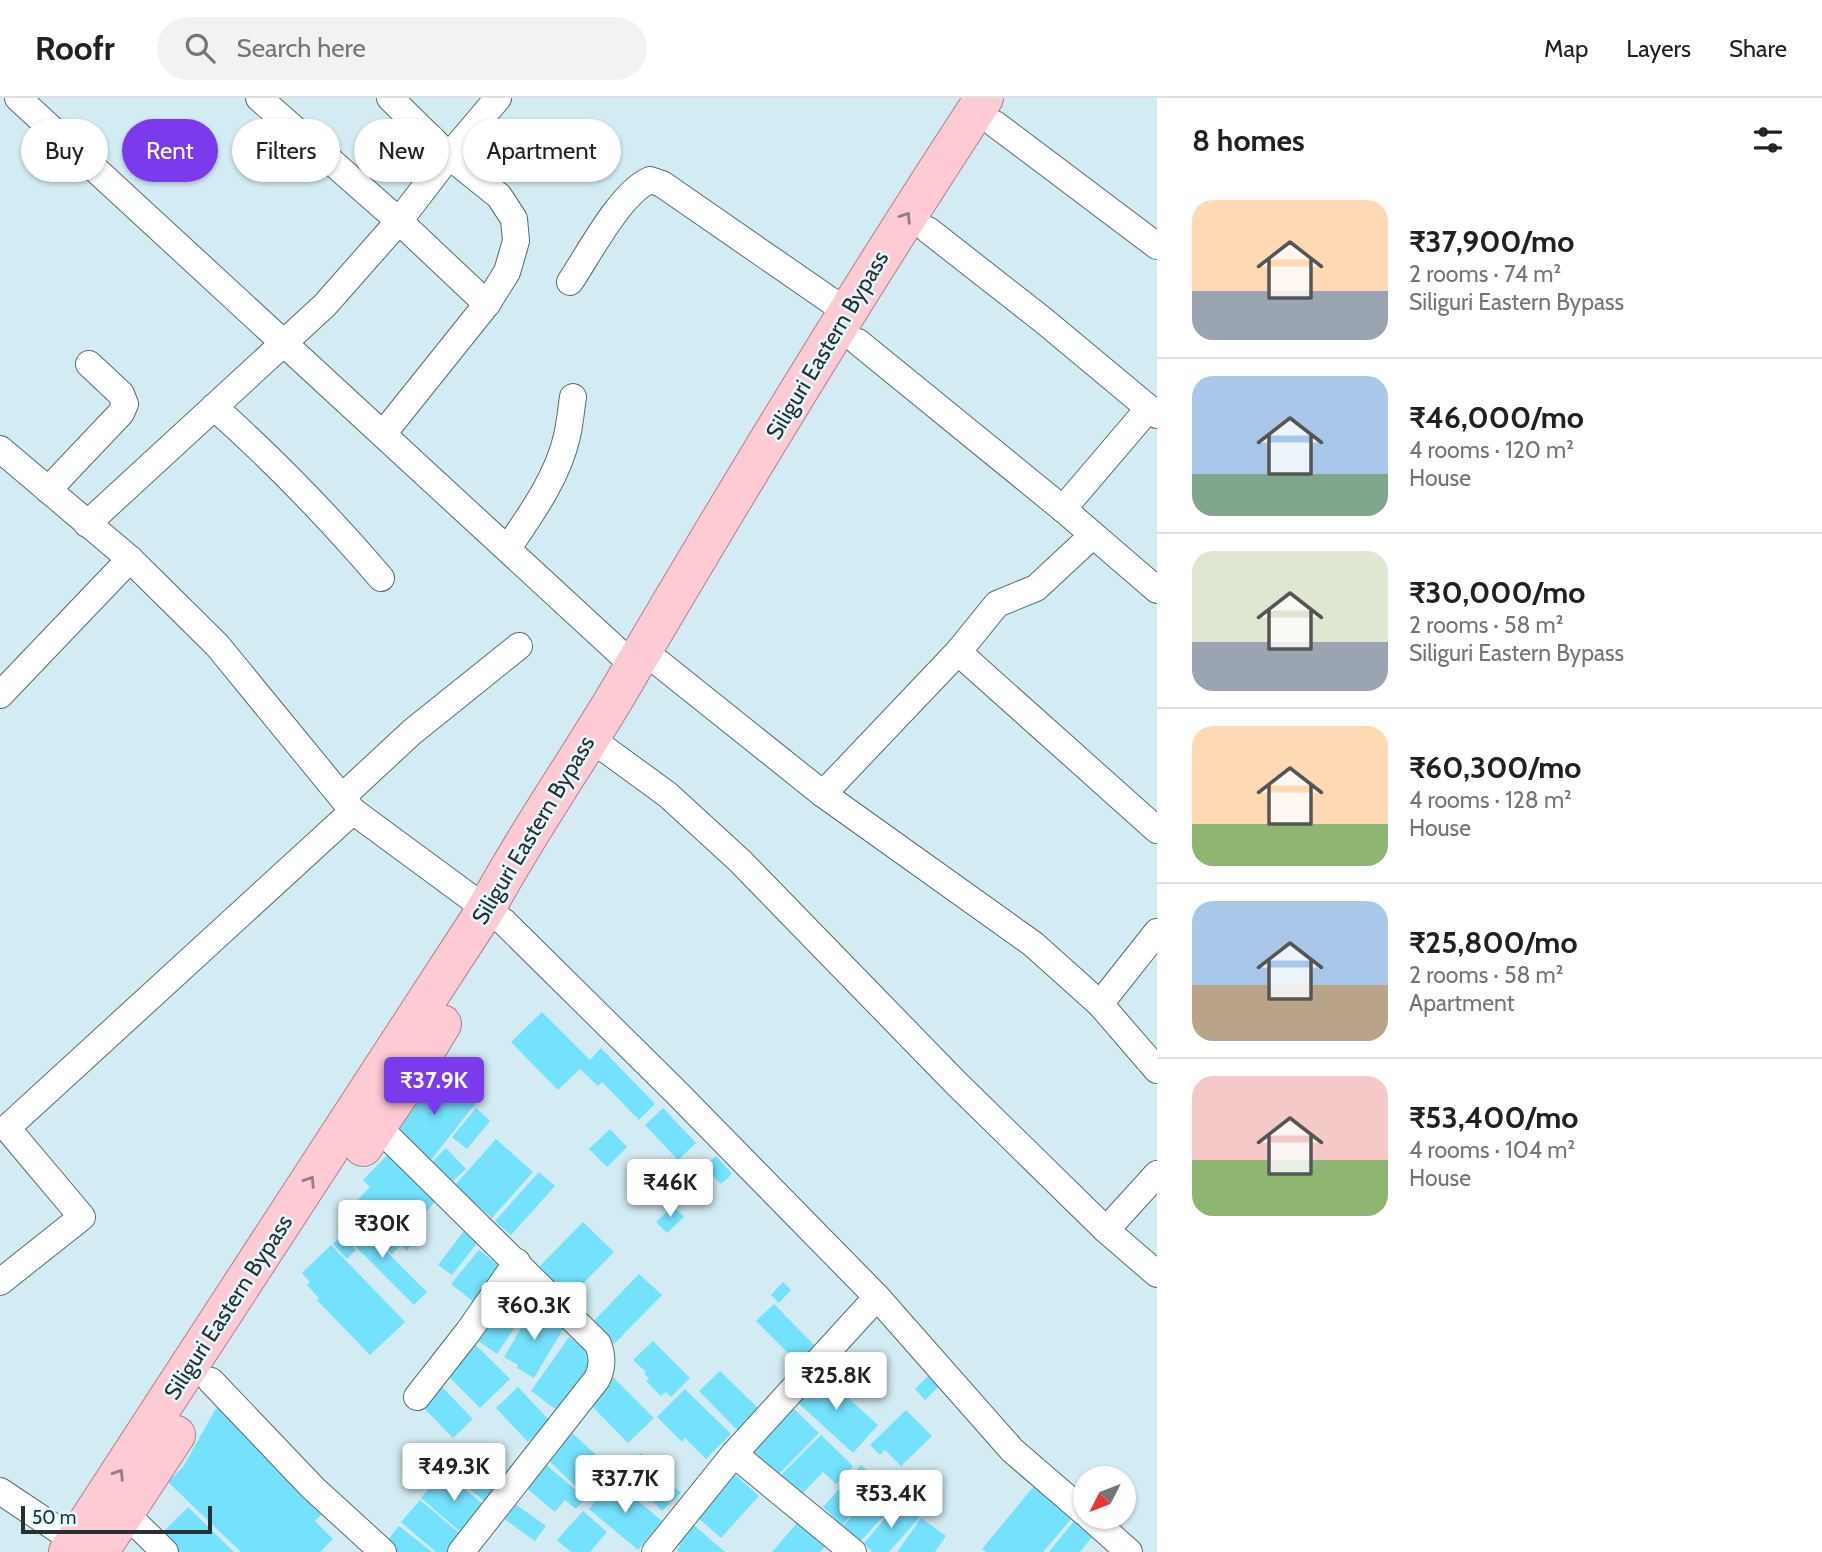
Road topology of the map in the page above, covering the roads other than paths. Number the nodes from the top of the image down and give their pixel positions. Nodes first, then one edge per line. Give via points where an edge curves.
1 (18, 98) edge
2 (260, 98) edge
3 (390, 98) edge
4 (498, 98) edge
5 (997, 107) edge
6 (411, 119) edge
7 (449, 156) joint
8 (429, 182) edge
9 (399, 222) junction
10 (928, 230) junction
11 (1157, 246) edge
12 (570, 282) dead end
13 (487, 304) junction
14 (852, 327) junction
15 (283, 344) junction
16 (89, 364) dead end
17 (573, 397) dead end
18 (214, 407) junction
19 (1153, 412) edge
20 (383, 434) junction
21 (0, 449) edge
22 (48, 490) junction
23 (1063, 509) junction
24 (88, 524) junction
25 (1093, 535) junction
26 (508, 548) junction
27 (130, 559) junction
28 (381, 578) dead end
29 (1157, 590) edge
30 (519, 646) dead end
31 (958, 652) junction
32 (646, 664) junction
33 (0, 695) edge
34 (605, 749) junction
35 (822, 794) junction
36 (348, 804) junction
37 (1157, 830) edge
38 (495, 915) junction
39 (1157, 932) edge
40 (1100, 1004) junction
41 (1157, 1070) edge
42 (377, 1126) junction
43 (1157, 1174) edge
44 (1106, 1230) junction
45 (517, 1262) junction
46 (1157, 1273) edge
47 (0, 1282) edge
48 (877, 1297) junction
49 (211, 1381) junction
50 (417, 1397) dead end
51 (734, 1454) junction
52 (0, 1491) edge
53 (1073, 1503) edge
54 (126, 1514) junction
55 (1104, 1530) edge
56 (81, 1548) edge
57 (165, 1552) edge
58 (383, 1552) edge
59 (461, 1552) edge
60 (655, 1552) edge
61 (853, 1552) edge
62 (1129, 1552) edge

1 - 15 street
2 - 9 street
3 - 6 street
4 - 7 street
5 - 10 main road, Siliguri Eastern Bypass
5 - 11 street
14 -> 5 main road, Siliguri Eastern Bypass
7 - 13 street via 499,195 514,219 516,242 507,272
8 - 9 street
9 - 13 street
9 - 15 street via 325,305
10 - 14 main road, Siliguri Eastern Bypass
10 - 19 street
12 - 14 street via 624,202 650,180 662,184
13 - 20 street
14 - 23 street
14 - 32 main road, Siliguri Eastern Bypass
15 - 18 street
15 - 20 street
16 - 22 street via 121,394 125,404 121,414
17 - 26 street via 567,437 552,477
18 - 24 street
18 - 28 street via 280,466
19 - 23 street
20 - 26 street
21 - 22 street
22 - 24 street
23 - 25 street
24 - 27 street
25 - 29 street
25 - 31 street via 1036,588 997,604
26 - 32 street
27 - 33 street
27 - 36 street via 217,645
30 - 36 street via 412,732
31 - 35 street
31 - 37 street
32 - 34 main road, Siliguri Eastern Bypass
32 - 35 street
32 - 38 main road, Siliguri Eastern Bypass via 524,840
34 - 38 main road, Siliguri Eastern Bypass via 521,886
34 - 44 street via 668,796 740,861
35 - 40 street via 1033,944
36 - 38 street
36 - 47 street via 7,1128 82,1217
38 - 42 main road, Siliguri Eastern Bypass via 404,1087
38 - 48 street via 677,1092
56 -> 38 main road, Siliguri Eastern Bypass
39 - 40 street
40 - 41 street
42 - 45 street
42 - 49 main road, Siliguri Eastern Bypass
43 - 44 street
44 - 46 street
45 - 50 street
45 - 59 street via 598,1344 601,1371
48 - 51 street
48 - 53 street via 1012,1450
49 - 54 main road, Siliguri Eastern Bypass
49 - 58 street via 313,1488
51 - 60 street
51 - 61 street
52 - 56 street
54 - 56 main road, Siliguri Eastern Bypass
54 - 57 street
55 - 62 street

